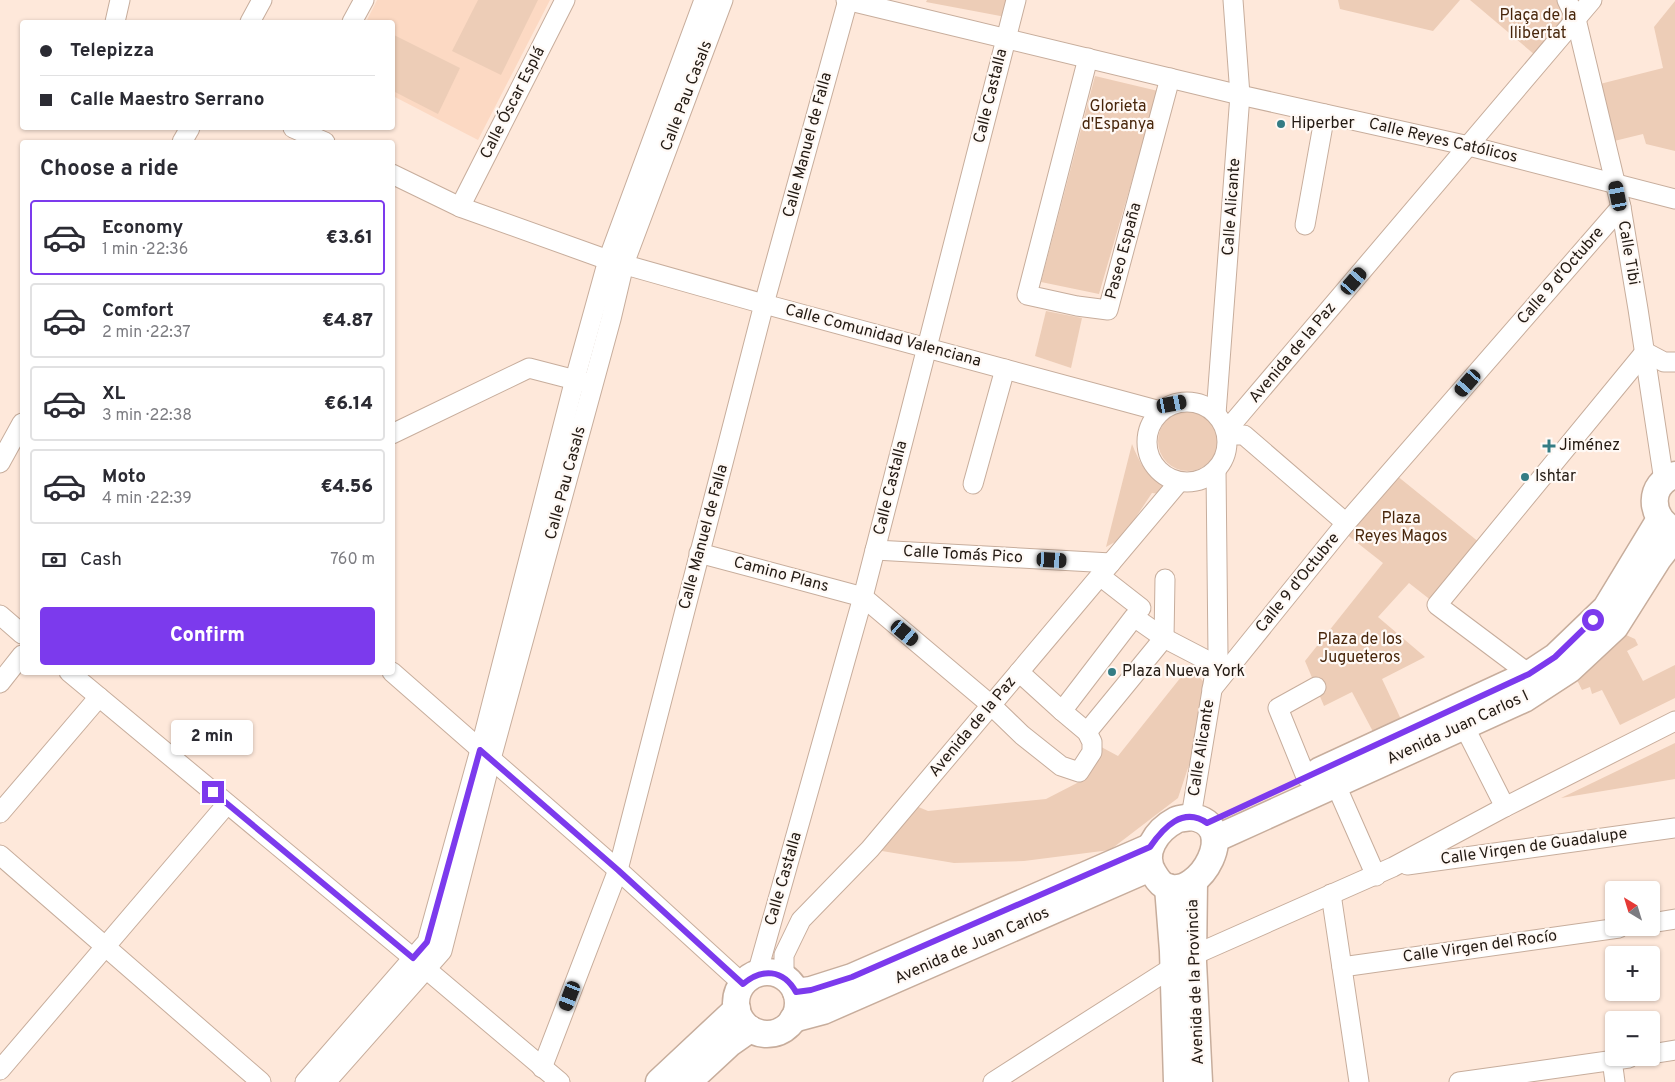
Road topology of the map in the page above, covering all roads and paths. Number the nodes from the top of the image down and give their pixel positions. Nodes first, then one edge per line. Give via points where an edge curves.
1 (120, 0) edge
2 (262, 0) edge
3 (364, 0) edge
4 (565, 0) edge
5 (704, 0) edge
6 (723, 0) edge
7 (847, 0) edge
8 (1016, 0) edge
9 (1233, 0) edge
10 (1567, 0) edge
11 (1592, 0) edge
12 (1576, 19) junction
13 (115, 20) edge
14 (251, 20) edge
15 (353, 20) edge
16 (1006, 39) junction
17 (1088, 58) junction
18 (1170, 78) junction
19 (1240, 95) junction
20 (1325, 114) junction
21 (294, 132) edge
22 (319, 140) edge
23 (1469, 146) junction
24 (395, 175) edge
25 (1616, 184) junction
26 (1675, 199) edge
27 (460, 207) junction
28 (1621, 207) junction
29 (1305, 225) dead end
30 (616, 262) junction
31 (764, 304) junction
32 (926, 348) junction
33 (1644, 352) junction
34 (1675, 362) edge
35 (1004, 369) junction
36 (575, 379) junction
37 (593, 385) junction
38 (1160, 411) junction
39 (1216, 414) junction
40 (20, 427) edge
41 (395, 433) edge
42 (1227, 433) junction
43 (0, 462) edge
44 (1216, 470) junction
45 (1671, 475) edge
46 (1179, 482) junction
47 (973, 484) dead end
48 (1346, 523) junction
49 (1670, 529) edge
50 (875, 550) junction
51 (699, 553) junction
52 (1106, 569) junction
53 (1165, 580) dead end
54 (863, 597) junction
55 (1142, 608) dead end
56 (0, 615) edge
57 (20, 632) edge
58 (1164, 638) junction
59 (20, 657) edge
60 (1216, 665) junction
61 (1019, 672) junction
62 (1529, 674) junction
63 (73, 675) edge
64 (395, 675) edge
65 (0, 682) edge
66 (1316, 687) dead end
67 (1212, 689) junction
68 (99, 697) junction
69 (991, 705) junction
70 (1062, 711) junction
71 (1675, 721) edge
72 (1464, 726) junction
73 (1087, 732) junction
74 (485, 755) junction
75 (1306, 778) junction
76 (1335, 784) junction
77 (227, 804) junction
78 (1505, 807) junction
79 (0, 814) edge
80 (1204, 826) junction
81 (1675, 828) edge
82 (0, 855) edge
83 (1150, 858) junction
84 (1393, 867) junction
85 (618, 870) junction
86 (1376, 876) junction
87 (1194, 881) junction
88 (1168, 887) junction
89 (1330, 894) junction
90 (1675, 919) edge
91 (1660, 922) edge
92 (1605, 930) edge
93 (107, 946) junction
94 (1183, 961) junction
95 (420, 963) junction
96 (1342, 968) junction
97 (790, 985) junction
98 (747, 999) junction
99 (794, 1019) junction
100 (1675, 1050) edge
101 (1660, 1052) edge
102 (1605, 1061) edge
103 (1618, 1066) edge
104 (542, 1068) junction
105 (0, 1070) edge
106 (261, 1082) edge
107 (305, 1082) edge
108 (326, 1082) edge
109 (560, 1082) edge
110 (660, 1082) edge
111 (688, 1082) edge
112 (992, 1082) edge
113 (1177, 1082) edge
114 (1199, 1082) edge
115 (1359, 1082) edge
116 (1459, 1082) edge
117 (1615, 1082) edge

1 - 13 street
2 - 14 street
3 - 15 street
4 - 27 street, Calle Óscar Esplá
5 - 30 street, Calle Pau Casals
6 - 30 street, Calle Pau Casals
7 - 16 street, Calle Reyes Católicos
7 - 31 street, Calle Manuel de Falla
8 - 16 street, Calle Castalla
9 - 19 street, Calle Alicante
10 - 12 street, Calle Tibi
11 - 12 street, Avenida de la Paz
12 - 23 street, Avenida de la Paz
12 - 25 street, Calle Tibi
16 - 17 street, Calle Reyes Católicos
16 - 32 street, Calle Castalla
17 - 18 street, Calle Reyes Católicos
17 - 18 street, Paseo España via 1027,295 1108,310
18 - 19 street, Calle Reyes Católicos
19 - 20 street, Calle Reyes Católicos
19 - 39 street, Calle Alicante
20 - 23 street, Calle Reyes Católicos
20 - 29 street
21 - 22 street
23 - 25 street, Calle Reyes Católicos
23 - 42 street, Avenida de la Paz
24 - 27 street, Calle Comunidad Valenciana
25 - 26 street, Calle Reyes Católicos
25 - 28 street, Calle Tibi
27 - 30 street, Calle Comunidad Valenciana
28 - 33 street, Calle Tibi
28 - 48 street, Calle 9 d'Octubre
30 - 31 street, Calle Comunidad Valenciana
30 - 36 street, Calle Pau Casals
30 - 37 street, Calle Pau Casals via 611,319
31 - 32 street, Calle Comunidad Valenciana
31 - 51 street, Calle Manuel de Falla
32 - 35 street, Calle Comunidad Valenciana
32 - 50 street, Calle Castalla
33 - 34 street via 1664,362
33 - 45 street, Calle Tibi
33 - 62 street via 1437,605
35 - 38 street, Calle Comunidad Valenciana
35 - 47 street
36 - 37 street
36 - 41 street via 529,368
36 - 74 street, Calle Pau Casals
37 - 74 street, Calle Pau Casals
38 - 39 street via 1186,401 1200,403
38 - 46 street via 1149,427 1148,453 1154,466 1166,477
39 - 42 street
40 - 43 street
42 - 44 street via 1224,459
42 - 48 street via 1244,436
44 - 46 street via 1194,482
44 - 60 street, Calle Alicante
45 - 49 main road via 1655,495 1654,504
46 - 52 street, Avenida de la Paz
48 - 67 street, Calle 9 d'Octubre
49 - 62 main road, Avenida Juan Carlos I via 1606,608 1555,657
49 - 72 main road, Avenida Juan Carlos I via 1658,559 1615,627 1570,669 1524,699
50 - 52 street, Calle Tomás Pico
50 - 54 street, Calle Castalla
51 - 54 street, Camino Plans
51 - 85 street, Calle Manuel de Falla
52 - 55 street
52 - 61 street, Avenida de la Paz
53 - 58 street
54 - 69 street
54 - 98 street, Calle Castalla
56 - 57 street
58 - 60 street
58 - 70 street via 1134,617
58 - 73 street
59 - 65 street
60 - 67 street, Calle Alicante
61 - 69 street, Avenida de la Paz
61 - 70 street
62 - 75 main road, Avenida Juan Carlos I
63 - 68 street
64 - 74 street
66 - 75 street via 1278,708
67 - 80 street, Calle Alicante
68 - 77 street
68 - 79 street
69 - 73 street via 1061,766 1079,772 1092,752
69 - 97 street, Avenida de la Paz via 870,849 801,920 784,955
70 - 73 street
71 - 78 street
72 - 76 main road, Avenida Juan Carlos I
72 - 78 street
74 - 85 street
74 - 95 street, Calle Pau Casals
75 - 80 main road, Avenida Juan Carlos I
76 - 80 main road, Avenida Juan Carlos I
76 - 86 street
77 - 93 street
77 - 95 street
78 - 84 street
80 - 83 main road via 1177,820 1164,828
80 - 87 main road via 1215,849 1211,860
81 - 84 street, Calle Virgen de Guadalupe
82 - 93 street
83 - 88 main road via 1158,880
83 - 97 main road, Avenida de Juan Carlos via 852,977 811,990
83 - 99 main road, Avenida de Juan Carlos via 823,1010
84 - 86 street
85 - 98 street
85 - 104 street, Calle Manuel de Falla
86 - 89 street
87 - 88 main road via 1181,887
87 - 94 main road, Avenida de la Provincia
88 - 94 main road, Avenida de la Provincia
89 - 94 street
89 - 96 street
90 - 91 street
92 - 96 street, Calle Virgen del Rocío
93 - 105 street
93 - 106 street
94 - 112 street
94 - 113 main road, Avenida de la Provincia
94 - 114 main road, Avenida de la Provincia
95 - 104 street
95 - 107 street
95 - 108 street
96 - 115 street
97 - 98 main road via 776,974 767,973
97 - 99 main road via 798,1001
98 - 99 main road via 765,1034 788,1027
98 - 110 main road
98 - 111 main road via 730,1043
100 - 101 street
102 - 116 street
103 - 117 street
104 - 109 street

